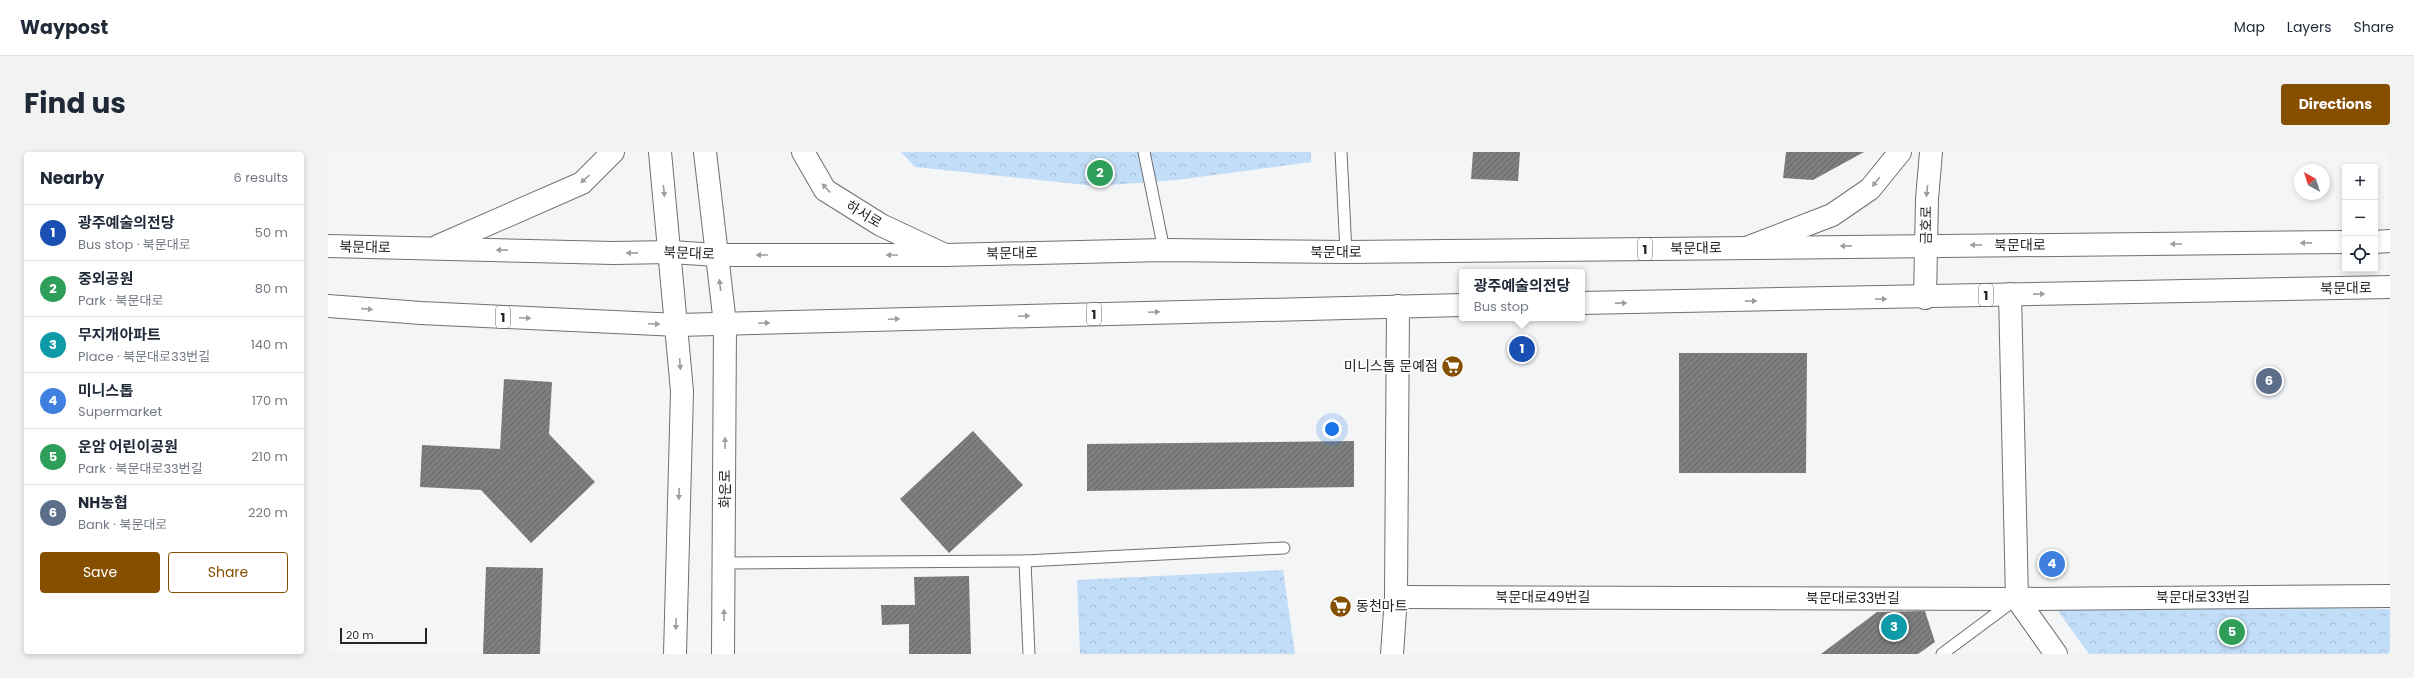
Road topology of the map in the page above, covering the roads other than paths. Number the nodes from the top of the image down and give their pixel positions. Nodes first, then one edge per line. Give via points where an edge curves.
1 (613, 152) edge
2 (660, 152) edge
3 (705, 152) edge
4 (803, 152) edge
5 (1144, 152) edge
6 (1341, 152) edge
7 (1900, 152) edge
8 (1931, 152) edge
9 (2390, 241) edge
10 (2342, 242) edge
11 (2378, 242) edge
12 (328, 246) edge
13 (1926, 246) junction
14 (1749, 247) junction
15 (432, 249) junction
16 (1164, 250) junction
17 (670, 252) junction
18 (1346, 252) junction
19 (717, 255) junction
20 (945, 255) junction
21 (2390, 287) edge
22 (2010, 294) junction
23 (1925, 298) junction
24 (1585, 303) edge
25 (1459, 305) edge
26 (328, 306) edge
27 (1398, 306) junction
28 (725, 324) junction
29 (678, 325) junction
30 (1284, 548) dead end
31 (1025, 561) junction
32 (725, 563) junction
33 (2390, 596) edge
34 (1396, 597) junction
35 (1690, 598) joint
36 (2017, 598) junction
37 (675, 654) edge
38 (723, 654) edge
39 (1029, 654) edge
40 (1392, 654) edge
41 (1942, 654) edge
42 (2056, 654) edge

1 -> 15 main road via 582,183
2 -> 17 main road
3 - 19 main road
20 -> 4 main road, 하서로 via 880,225 825,190
5 - 16 lane
6 - 18 lane
7 -> 14 main road via 1870,189 1832,215
8 -> 13 main road, 금호로
9 - 11 main road
10 -> 13 main road, 북문대로 / 1
12 - 15 main road, 북문대로 / 1
13 -> 14 main road, 북문대로 / 1
13 - 23 main road, 금호로
14 - 18 main road, 북문대로 / 1
17 -> 15 main road, 북문대로 / 1
16 - 18 main road, 북문대로 / 1
16 - 20 main road, 북문대로 / 1
17 - 19 main road, 북문대로 / 1
17 - 29 main road
20 -> 19 main road, 북문대로 / 1
28 -> 19 main road
22 -> 21 main road, 북문대로 / 1
22 - 23 main road, 북문대로 / 1
22 - 36 main road
24 -> 23 main road, 북문대로 / 1
25 - 27 main road, 1
26 -> 29 main road, 1
28 -> 27 main road, 1
27 - 34 main road
28 - 29 main road, 1
32 -> 28 main road, 화운로
29 -> 37 main road via 682,391
30 - 31 lane
31 - 32 lane
31 - 39 lane
38 -> 32 main road, 화운로
33 - 36 main road, 북문대로33번길
34 - 35 main road, 북문대로49번길
34 - 40 main road
35 - 36 main road, 북문대로33번길
36 - 41 lane
36 - 42 main road

